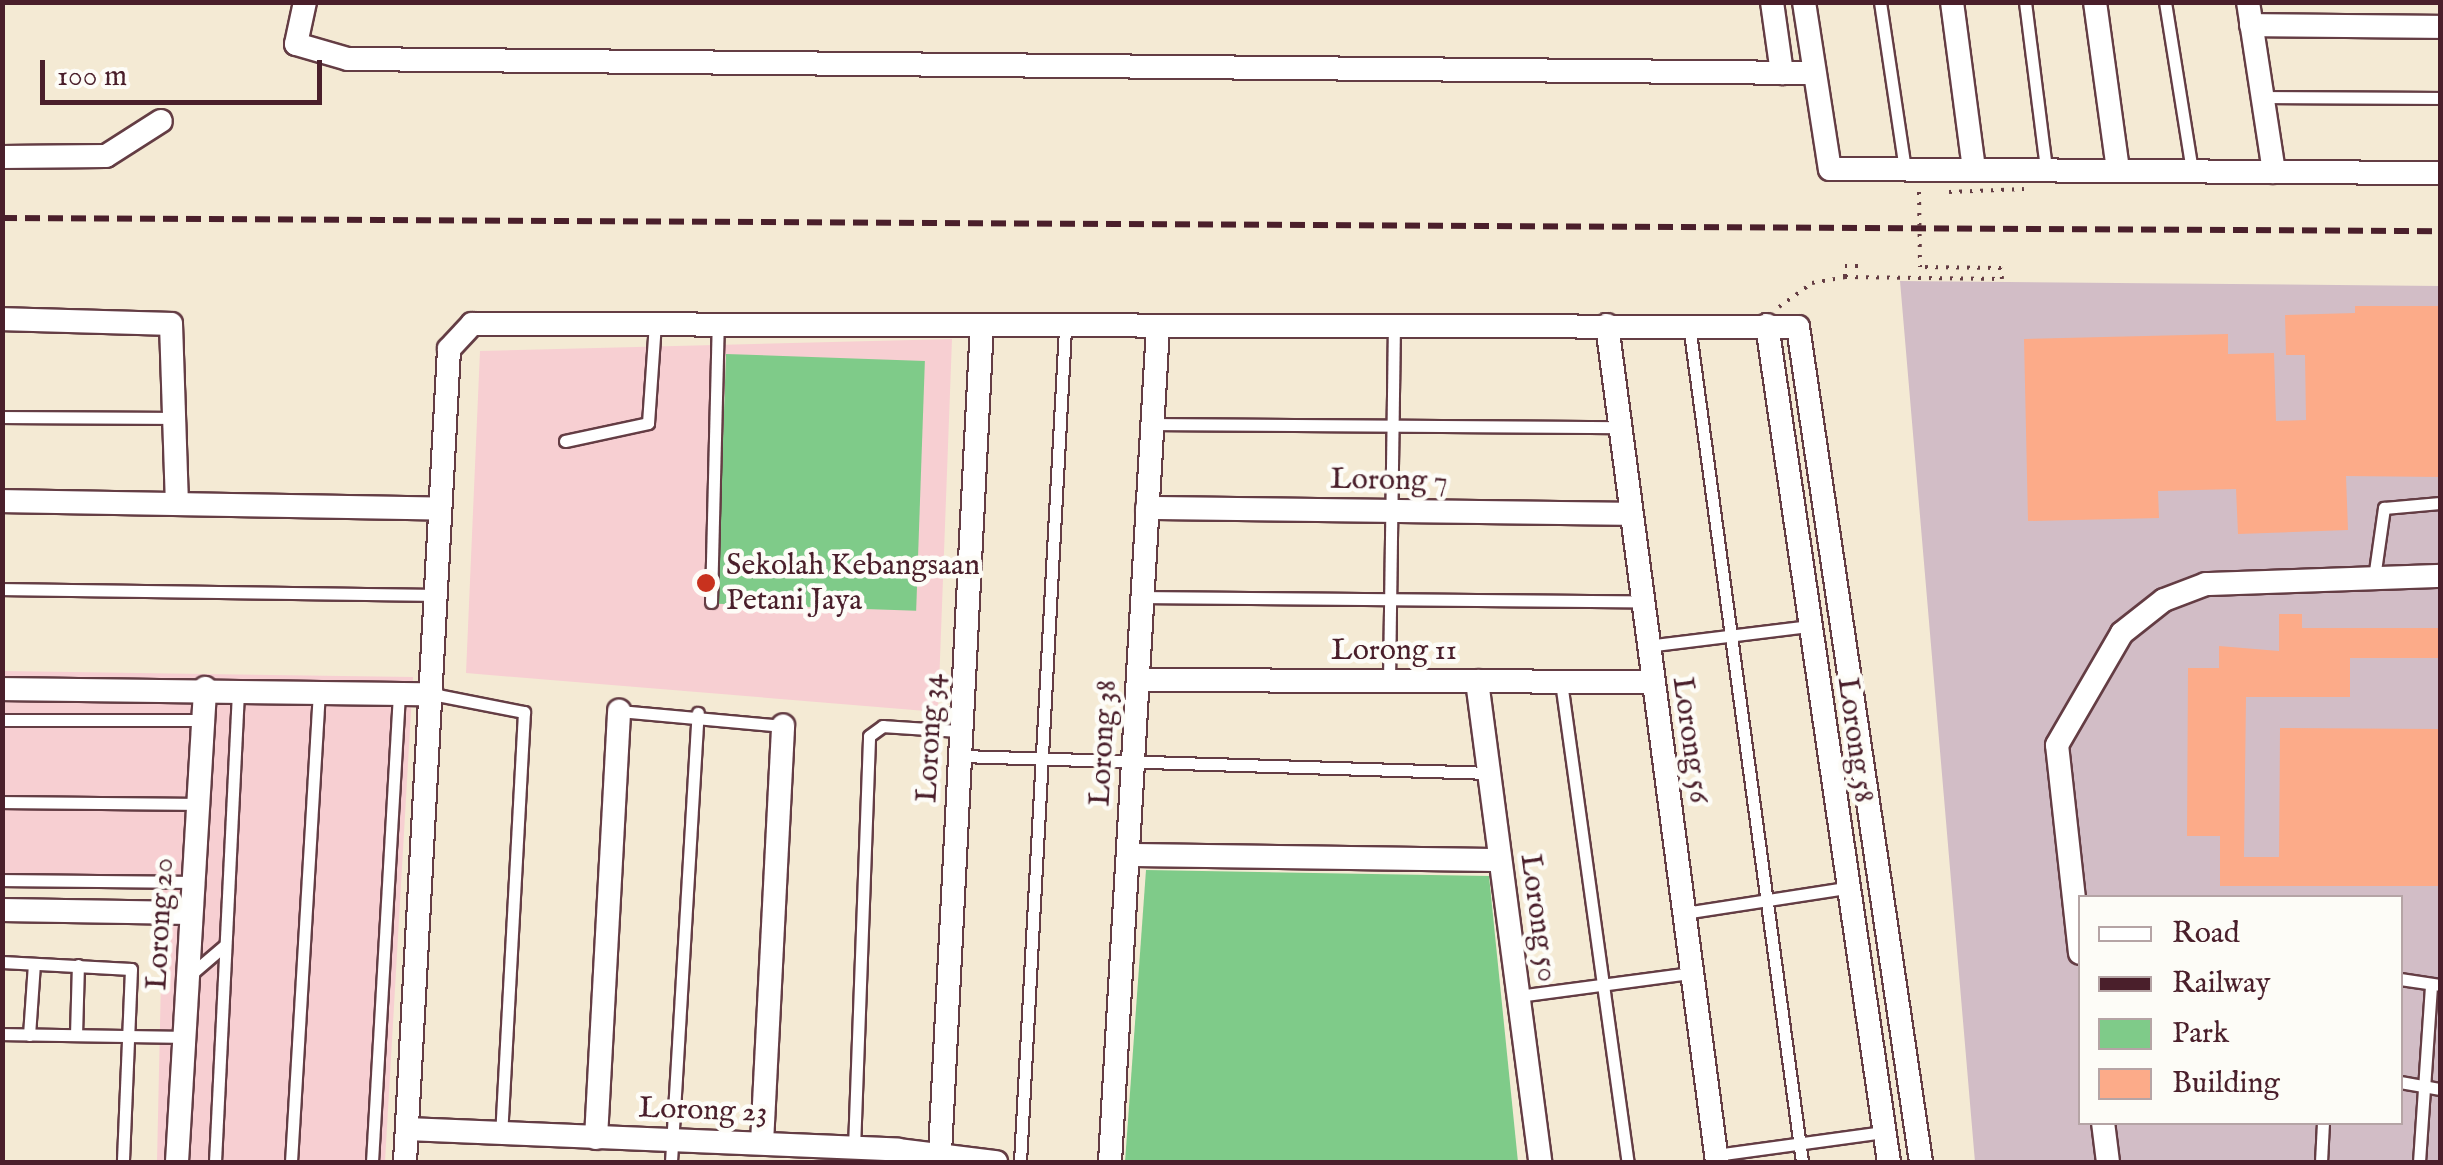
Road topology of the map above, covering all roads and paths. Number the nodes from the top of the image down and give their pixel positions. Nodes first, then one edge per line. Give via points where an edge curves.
1 (305, 2) edge
2 (1772, 2) edge
3 (1804, 2) edge
4 (1880, 2) edge
5 (1952, 2) edge
6 (2025, 2) edge
7 (2095, 2) edge
8 (2165, 2) edge
9 (2250, 14) edge
10 (2440, 26) edge
11 (1782, 72) junction
12 (1813, 73) junction
13 (2262, 97) junction
14 (2440, 98) edge
15 (160, 121) dead end
16 (2, 157) edge
17 (1904, 169) junction
18 (2046, 169) junction
19 (2118, 169) junction
20 (1974, 170) junction
21 (2192, 170) junction
22 (2274, 172) junction
23 (2440, 173) edge
24 (1919, 192) dead end
25 (1866, 266) dead end
26 (1844, 277) junction
27 (2, 320) edge
28 (655, 324) junction
29 (718, 324) junction
30 (982, 324) junction
31 (1607, 325) junction
32 (1688, 325) junction
33 (1394, 326) junction
34 (1767, 326) junction
35 (1158, 327) junction
36 (1065, 328) junction
37 (2, 417) edge
38 (178, 418) junction
39 (1152, 424) junction
40 (1392, 426) junction
41 (1620, 427) junction
42 (564, 441) dead end
43 (2, 501) edge
44 (2440, 503) edge
45 (177, 504) junction
46 (1147, 508) junction
47 (439, 510) junction
48 (1391, 511) junction
49 (1630, 514) junction
50 (2440, 576) edge
51 (2374, 578) junction
52 (2, 589) edge
53 (434, 595) junction
54 (1142, 598) junction
55 (1390, 600) junction
56 (711, 602) dead end
57 (1641, 602) junction
58 (1809, 626) junction
59 (1730, 635) junction
60 (1646, 646) junction
61 (1138, 680) junction
62 (1389, 681) junction
63 (1477, 682) junction
64 (1561, 682) junction
65 (1651, 682) junction
66 (204, 688) junction
67 (2, 689) edge
68 (238, 689) junction
69 (319, 691) junction
70 (399, 693) junction
71 (432, 694) junction
72 (619, 711) joint
73 (698, 713) junction
74 (2, 720) edge
75 (203, 720) junction
76 (784, 726) joint
77 (961, 731) junction
78 (961, 756) junction
79 (1042, 761) junction
80 (1133, 765) junction
81 (1489, 772) junction
82 (2, 802) edge
83 (198, 804) junction
84 (1128, 855) junction
85 (1500, 860) junction
86 (2, 880) edge
87 (193, 882) junction
88 (1845, 888) junction
89 (1766, 900) junction
90 (2, 910) edge
91 (192, 912) junction
92 (1684, 913) junction
93 (2078, 935) edge
94 (225, 945) junction
95 (2, 962) edge
96 (34, 964) junction
97 (78, 964) junction
98 (1692, 973) junction
99 (188, 977) junction
100 (2403, 979) edge
101 (2436, 984) edge
102 (1603, 986) junction
103 (1518, 996) junction
104 (2, 1034) edge
105 (29, 1034) junction
106 (76, 1035) junction
107 (127, 1036) junction
108 (184, 1037) junction
109 (2403, 1082) edge
110 (2426, 1086) junction
111 (2440, 1089) edge
112 (2103, 1125) edge
113 (2323, 1125) edge
114 (1916, 1127) junction
115 (407, 1130) junction
116 (1884, 1132) junction
117 (501, 1134) junction
118 (596, 1138) junction
119 (762, 1143) junction
120 (1799, 1144) junction
121 (854, 1148) junction
122 (672, 1152) edge
123 (940, 1153) junction
124 (898, 1156) edge
125 (1717, 1159) edge
126 (123, 1162) edge
127 (176, 1162) edge
128 (215, 1162) edge
129 (292, 1162) edge
130 (372, 1162) edge
131 (405, 1162) edge
132 (996, 1162) edge
133 (1020, 1162) edge
134 (1110, 1162) edge
135 (1540, 1162) edge
136 (1628, 1162) edge
137 (1802, 1162) edge
138 (1888, 1162) edge
139 (1921, 1162) edge
140 (2108, 1162) edge
141 (2321, 1162) edge
142 (2419, 1162) edge

1 - 11 street via 296,44 348,59
2 - 11 street
3 - 12 street
4 - 17 lane
5 - 20 street
6 - 18 lane
7 - 19 street
8 - 21 lane
9 - 10 street
9 - 13 street
11 - 12 street
12 - 17 street via 1830,169
13 - 14 lane
13 - 22 street
15 - 16 street via 106,156
17 - 20 street
18 - 19 street
18 - 20 street
19 - 21 street
21 - 22 street
22 - 23 street
24 - 26 path, bridge via 1920,267 2002,268 2002,279
25 - 26 path via 1845,266
26 - 34 path via 1786,296
27 - 38 street via 171,324
28 - 29 street
28 - 42 lane via 648,424
28 - 47 street via 472,324 458,331 448,349
29 - 30 street
29 - 56 lane
30 - 36 street
30 - 77 street, Lorong 34
31 - 32 street
31 - 33 street
31 - 41 street, Lorong 56
32 - 34 street
32 - 59 lane
33 - 35 street
33 - 40 lane
34 - 58 street, Lorong 58
34 - 114 street via 1805,335
35 - 36 street
35 - 39 street, Lorong 38
36 - 79 lane
37 - 38 lane
38 - 45 street
39 - 40 lane
39 - 46 street, Lorong 38
40 - 41 lane
40 - 48 lane
41 - 49 street, Lorong 56
43 - 45 street
44 - 51 lane via 2384,508
45 - 47 street
46 - 48 street, Lorong 7
46 - 54 street, Lorong 38
47 - 53 street
48 - 49 street, Lorong 7
48 - 55 lane
49 - 57 street, Lorong 56
50 - 51 street
51 - 93 street via 2206,584 2164,600 2122,633 2057,745
52 - 53 lane
53 - 71 street
54 - 55 lane
54 - 61 street, Lorong 38
55 - 57 lane
55 - 62 lane
57 - 60 street, Lorong 56
58 - 59 lane
58 - 88 street, Lorong 58
59 - 60 lane
59 - 89 lane
60 - 65 street, Lorong 56
61 - 62 street, Lorong 11
61 - 80 street, Lorong 38
62 - 63 street, Lorong 11
63 - 64 street, Lorong 11
63 - 81 street, Lorong 50
64 - 65 street, Lorong 11
64 - 102 lane
65 - 92 street, Lorong 56
66 - 67 street
66 - 68 street
66 - 75 street, Lorong 20
68 - 69 street
68 - 94 lane
69 - 70 street
69 - 129 lane
70 - 71 street
70 - 130 lane
71 - 115 street
71 - 117 lane via 524,712
72 - 73 lane
72 - 118 street
73 - 76 lane
73 - 122 lane
74 - 75 lane
75 - 83 street, Lorong 20
76 - 119 street
77 - 78 street, Lorong 34
77 - 121 lane via 883,726 869,736
78 - 79 lane
78 - 123 street, Lorong 34
79 - 80 lane
79 - 133 lane
80 - 81 lane
80 - 84 street, Lorong 38
81 - 85 street, Lorong 50
82 - 83 lane
83 - 87 street, Lorong 20
84 - 85 street
84 - 134 street, Lorong 38
85 - 103 street, Lorong 50
86 - 87 lane
87 - 91 street, Lorong 20
88 - 89 lane
88 - 116 street, Lorong 58
89 - 92 lane
89 - 120 lane
90 - 91 street
91 - 99 street, Lorong 20
92 - 98 street, Lorong 56
94 - 99 lane
94 - 128 lane
95 - 96 lane
96 - 97 lane
96 - 105 lane
97 - 106 lane
97 - 107 lane via 131,969
98 - 102 lane
98 - 125 street, Lorong 56
99 - 108 street, Lorong 20
100 - 101 lane
101 - 110 lane
102 - 103 lane
102 - 136 lane
103 - 135 street, Lorong 50
104 - 105 lane
105 - 106 lane
106 - 107 lane
107 - 108 lane
107 - 126 lane
108 - 127 street, Lorong 20
109 - 110 lane
110 - 111 lane
110 - 142 lane
112 - 140 street
113 - 141 lane
114 - 116 street
114 - 139 street
115 - 117 street, Lorong 23
115 - 131 street
116 - 120 lane
116 - 138 street, Lorong 58
117 - 118 street, Lorong 23
118 - 122 street, Lorong 23
119 - 121 street, Lorong 23
119 - 122 street, Lorong 23
120 - 125 lane
120 - 137 lane
121 - 124 street, Lorong 23
123 - 124 street, Lorong 23
123 - 132 street, Lorong 23

